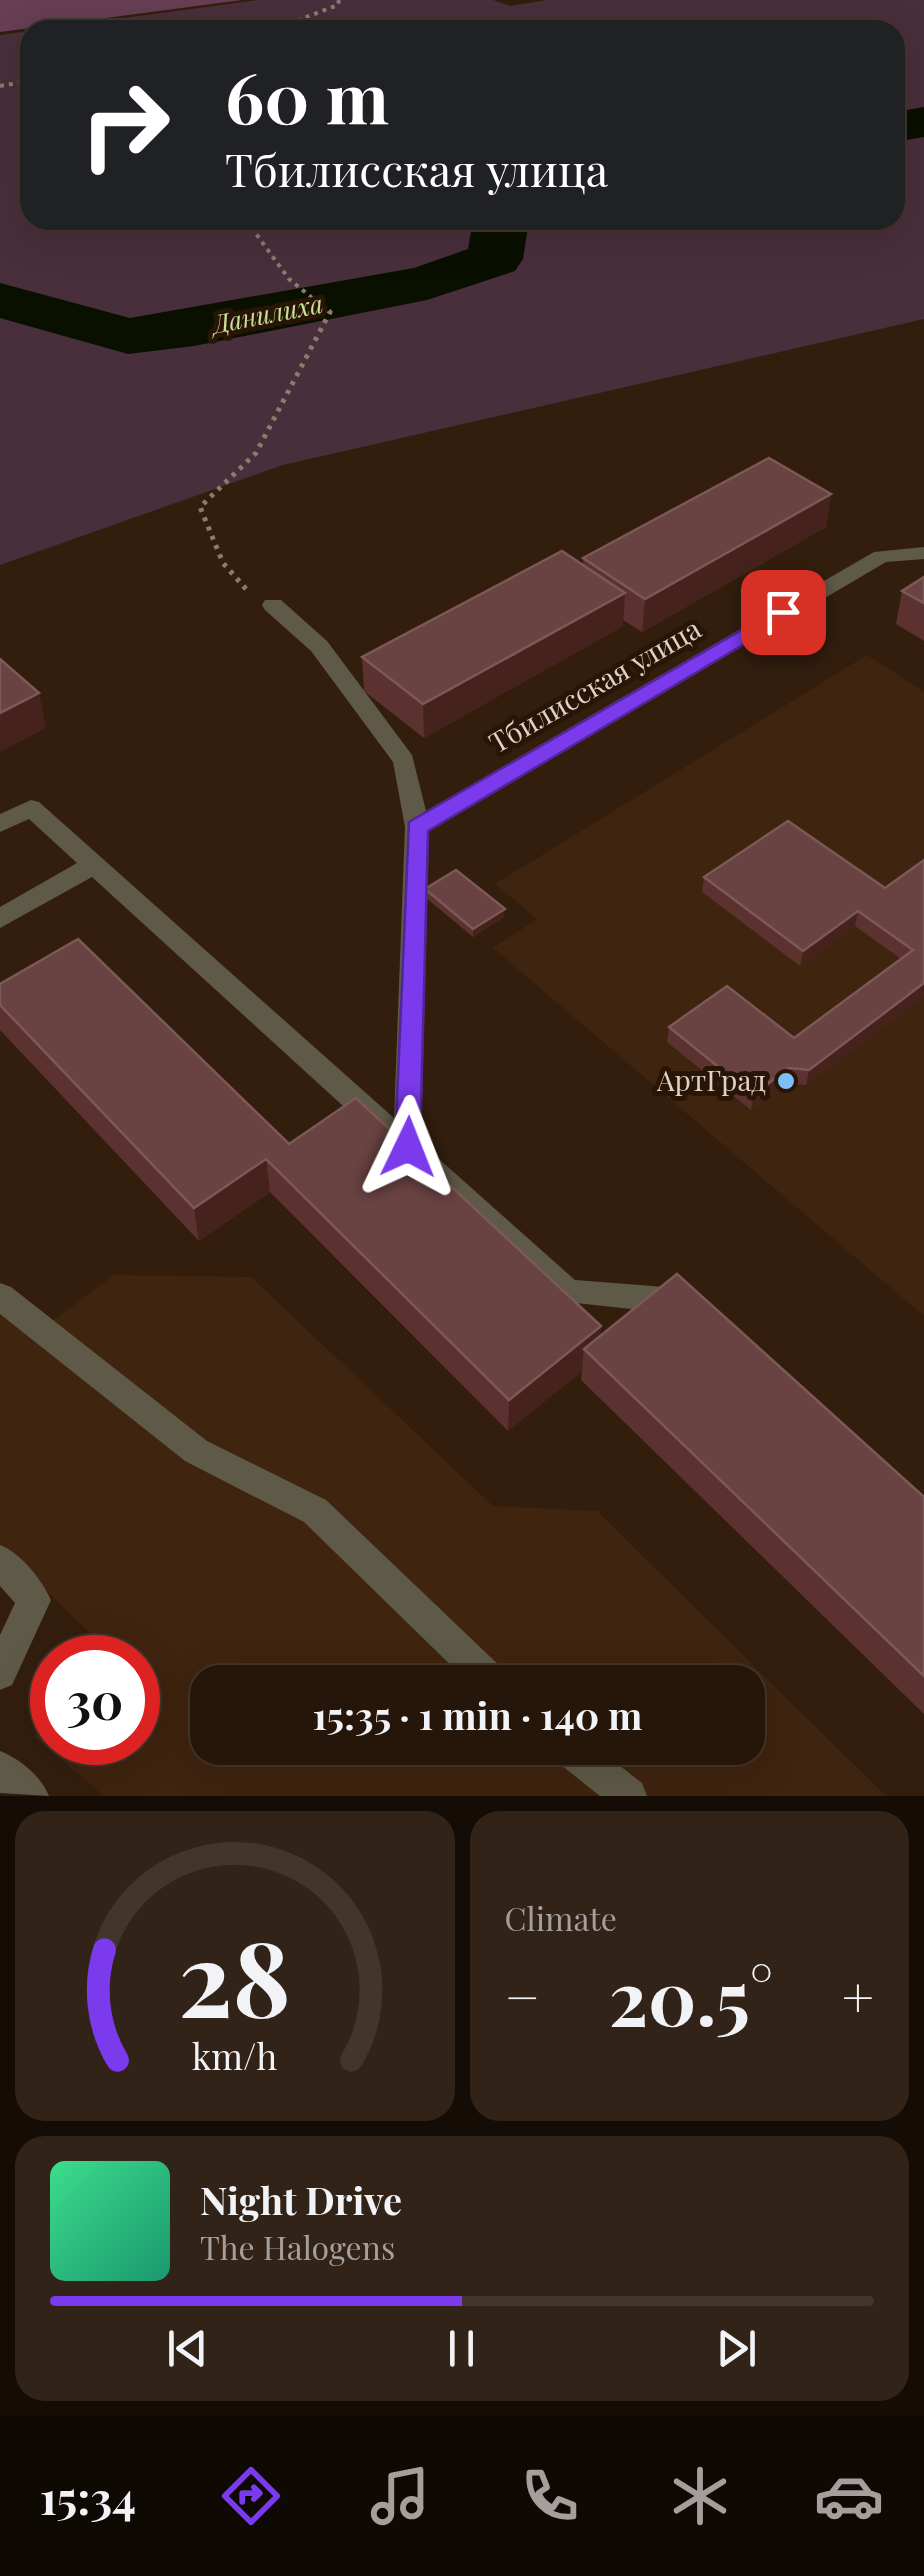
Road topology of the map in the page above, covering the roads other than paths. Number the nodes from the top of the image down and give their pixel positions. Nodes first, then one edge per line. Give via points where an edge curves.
1 (924, 553) edge
2 (273, 605) road end
3 (0, 824) edge
4 (417, 827) junction
5 (95, 864) junction
6 (0, 918) edge
7 (408, 1147) junction
8 (0, 1296) edge
9 (707, 1316) edge
10 (0, 1561) edge
11 (474, 1665) edge
12 (0, 1673) edge
13 (590, 1765) edge
14 (0, 1768) edge
15 (31, 1796) edge
16 (629, 1796) edge

1 - 4 street, Тбилисская улица via 881,556
2 - 4 street via 320,646 404,761
3 - 5 street via 31,808
4 - 7 street
5 - 6 street
5 - 7 street
7 - 9 street via 568,1292 693,1302
8 - 11 street via 196,1451 315,1511
10 - 12 street via 34,1600
13 - 16 street
14 - 15 street

